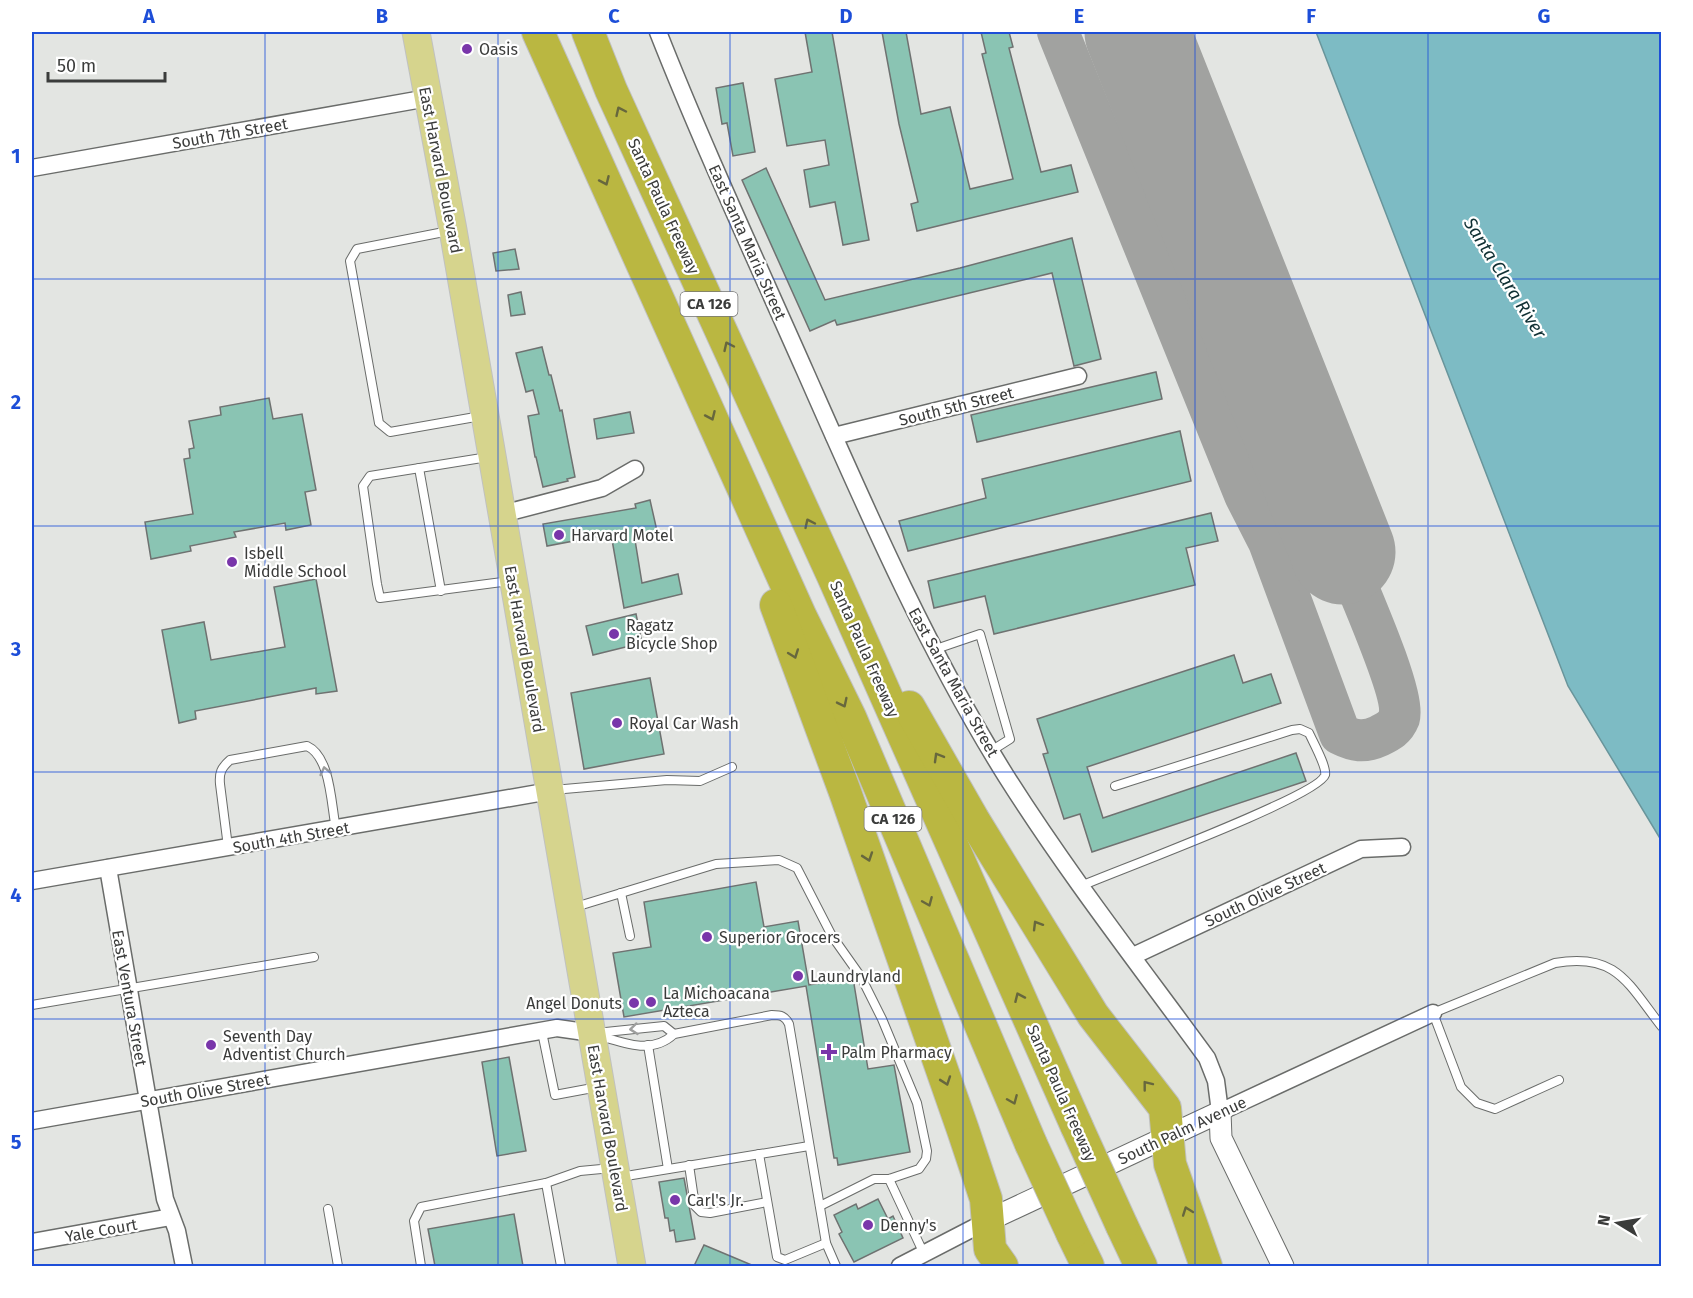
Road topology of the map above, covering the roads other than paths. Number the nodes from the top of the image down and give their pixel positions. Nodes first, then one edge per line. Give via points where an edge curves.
1 (416, 32) edge
2 (538, 32) edge
3 (588, 32) edge
4 (658, 32) edge
5 (428, 99) junction
6 (32, 168) edge
7 (453, 230) junction
8 (1078, 376) dead end
9 (485, 415) junction
10 (834, 436) junction
11 (492, 457) junction
12 (419, 468) junction
13 (635, 469) dead end
14 (747, 498) junction
15 (501, 514) junction
16 (833, 576) junction
17 (514, 580) junction
18 (441, 591) junction
19 (933, 650) junction
20 (991, 751) junction
21 (732, 767) dead end
22 (1115, 786) dead end
23 (550, 791) junction
24 (336, 829) junction
25 (1402, 847) dead end
26 (228, 848) junction
27 (108, 868) junction
28 (32, 881) edge
29 (1081, 886) junction
30 (621, 893) junction
31 (570, 909) junction
32 (630, 936) dead end
33 (1132, 956) junction
34 (314, 957) dead end
35 (127, 988) junction
36 (32, 1005) edge
37 (1434, 1013) junction
38 (1662, 1027) edge
39 (542, 1032) junction
40 (592, 1033) junction
41 (674, 1034) junction
42 (648, 1045) junction
43 (1559, 1080) dead end
44 (601, 1087) junction
45 (148, 1100) junction
46 (1220, 1112) junction
47 (32, 1121) edge
48 (1166, 1138) junction
49 (809, 1146) junction
50 (759, 1154) junction
51 (689, 1165) junction
52 (668, 1169) junction
53 (616, 1172) junction
54 (889, 1179) junction
55 (546, 1183) junction
56 (767, 1202) junction
57 (820, 1206) junction
58 (328, 1209) dead end
59 (171, 1218) junction
60 (987, 1221) junction
61 (32, 1242) edge
62 (826, 1243) junction
63 (924, 1254) junction
64 (184, 1266) edge
65 (338, 1266) edge
66 (421, 1266) edge
67 (561, 1266) edge
68 (632, 1266) edge
69 (836, 1266) edge
70 (900, 1266) edge
71 (1002, 1266) edge
72 (1088, 1266) edge
73 (1141, 1266) edge
74 (1206, 1266) edge
75 (1283, 1266) edge

1 - 5 main road, East Harvard Boulevard
2 -> 14 highway, CA 126
16 -> 3 highway, Santa Paula Freeway / CA 126
4 - 10 street, East Santa Maria Street
5 - 6 street, South 7th Street
5 - 7 main road, East Harvard Boulevard
7 - 9 main road, East Harvard Boulevard
7 - 9 lane via 357,249 350,261 352,273 379,423 390,432
8 - 10 street, South 5th Street
9 - 11 main road, East Harvard Boulevard
10 - 19 street, East Santa Maria Street
11 - 12 lane
11 - 15 main road, East Harvard Boulevard
12 - 18 lane
12 - 18 lane via 370,476 363,486 377,584 380,598
13 - 15 street via 602,488
14 -> 60 highway via 756,551 963,1130 986,1199
14 -> 72 highway, CA 126, bridge via 850,717 1031,1144
15 - 17 main road, East Harvard Boulevard
48 -> 16 highway via 1165,1108 1093,1015 973,819
73 -> 16 highway, Santa Paula Freeway / CA 126, bridge
17 - 18 lane
17 - 23 main road, East Harvard Boulevard
19 - 20 street, East Santa Maria Street
19 - 20 lane via 980,634 1010,739
20 - 29 street, East Santa Maria Street
21 - 23 lane via 700,781 667,780
22 - 29 lane via 1300,729 1309,733 1325,772 1323,779 1311,788 1243,821
23 - 24 street, South 4th Street
23 - 31 main road, East Harvard Boulevard
24 - 26 street, South 4th Street
24 -> 26 lane via 324,764 314,749 307,746 230,760 222,767 219,775
25 - 33 street, South Olive Street via 1361,849
26 - 27 street, South 4th Street
27 - 28 street, South 4th Street
27 - 35 street, East Ventura Street
29 - 33 street, East Santa Maria Street
30 - 31 lane
30 - 32 lane
30 - 54 lane via 716,864 779,860 797,868 832,936 861,977 917,1103 926,1159 919,1169
31 - 40 main road, East Harvard Boulevard
33 - 46 street, East Santa Maria Street via 1208,1058
34 - 35 lane
35 - 36 lane
35 - 45 street, East Ventura Street
37 - 38 lane via 1555,963 1592,961 1620,974
37 - 43 lane via 1461,1087 1477,1103 1495,1109
37 - 46 street, South Palm Avenue
39 - 40 street, South Olive Street via 557,1028
39 - 44 lane via 555,1095
39 - 45 street, South Olive Street
41 -> 40 lane via 664,1026
40 - 42 lane via 638,1047
40 - 44 main road, East Harvard Boulevard
41 - 42 lane via 665,1042
41 - 49 lane via 772,1015 786,1018
42 - 52 lane
44 - 53 main road, East Harvard Boulevard
45 - 47 street, South Olive Street
45 - 59 street, East Ventura Street
46 - 48 street, South Palm Avenue
46 - 75 street, East Santa Maria Street via 1221,1138
48 - 60 street, South Palm Avenue
74 -> 48 highway via 1170,1164
49 - 50 lane
49 - 57 lane
50 - 51 lane
50 - 56 lane
51 - 52 lane
51 - 56 lane via 696,1206 701,1212
52 - 53 lane
53 - 55 lane via 580,1171
53 - 68 main road, East Harvard Boulevard
54 - 57 lane via 874,1179
54 - 63 lane
55 - 66 lane via 421,1207 414,1221
55 - 67 lane
56 - 62 lane via 777,1257 785,1260
57 - 62 lane
58 - 65 lane
59 - 61 street, Yale Court
59 - 64 street, East Ventura Street
60 - 63 street, South Palm Avenue
60 - 71 highway via 990,1249
62 - 69 lane
63 - 70 street, South Palm Avenue

